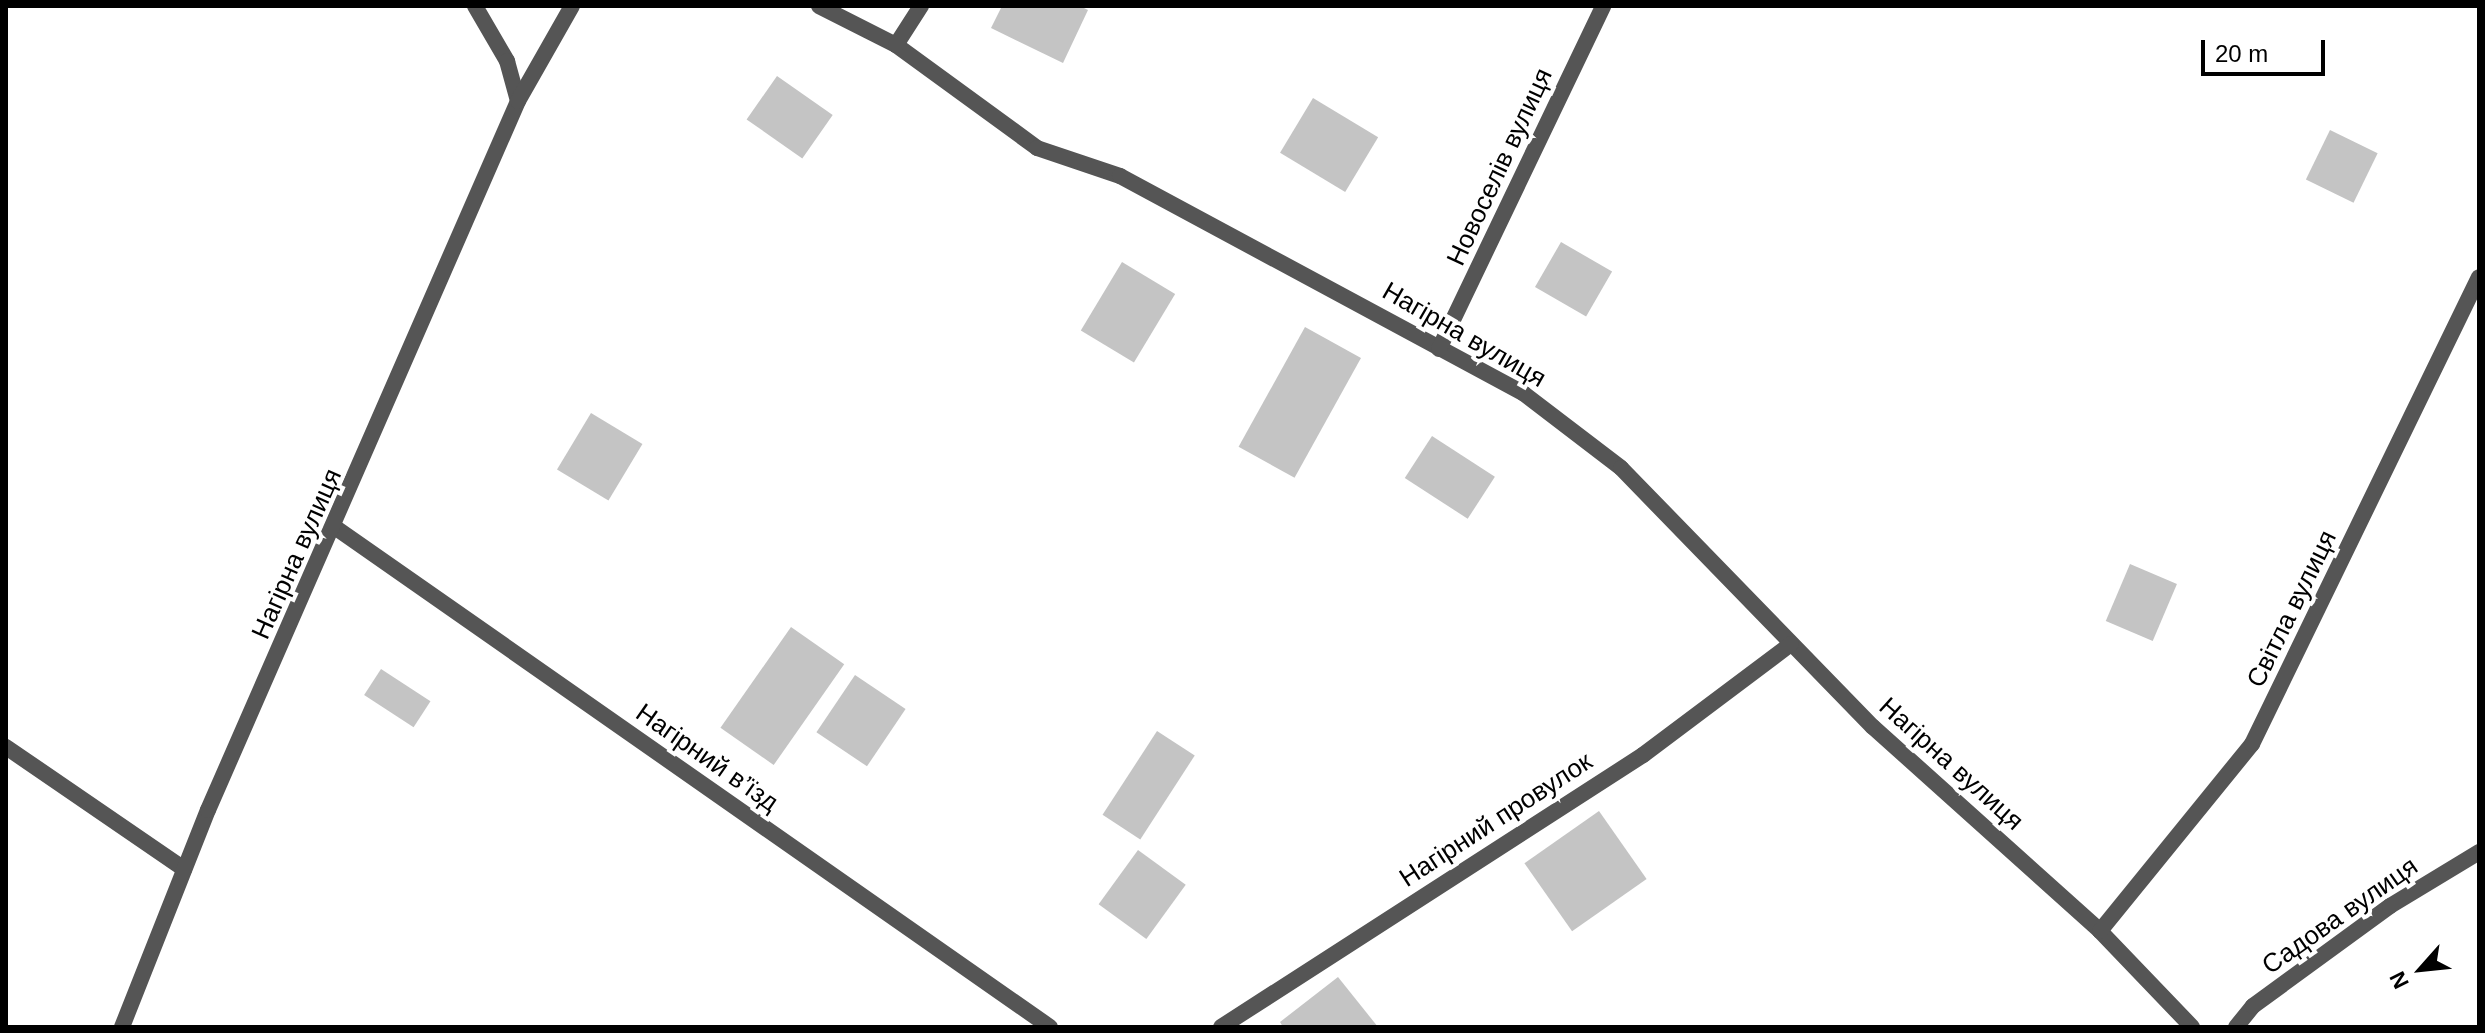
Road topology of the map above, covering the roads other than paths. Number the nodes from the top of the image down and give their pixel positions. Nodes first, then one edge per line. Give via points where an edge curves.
1 (475, 6) edge
2 (572, 6) edge
3 (819, 6) edge
4 (921, 6) edge
5 (1603, 6) edge
6 (896, 45) junction
7 (518, 101) junction
8 (2479, 277) edge
9 (1439, 349) junction
10 (336, 528) junction
11 (1791, 644) junction
12 (6, 747) edge
13 (2479, 852) edge
14 (184, 869) junction
15 (2100, 931) junction
16 (122, 1027) edge
17 (1050, 1027) edge
18 (1221, 1027) edge
19 (2192, 1027) edge
20 (2236, 1027) edge

1 - 7 street via 507,61
2 - 7 street, Нагірна вулиця
3 - 6 street, Нагірна вулиця
4 - 6 street
5 - 9 street, Новоселів вулиця
6 - 9 street, Нагірна вулиця via 1037,148 1120,176
7 - 10 street, Нагірна вулиця
8 - 15 street, Світла вулиця via 2252,744
9 - 11 street, Нагірна вулиця via 1523,393 1621,468
10 - 14 street, Нагірна вулиця
10 - 17 street, Нагірний в’їзд
11 - 15 street, Нагірна вулиця
11 - 18 street, Нагірний провулок via 1643,755
12 - 14 street
13 - 20 street, Садова вулиця via 2390,906 2253,1006
14 - 16 street, Нагірна вулиця
15 - 19 street, Нагірна вулиця

